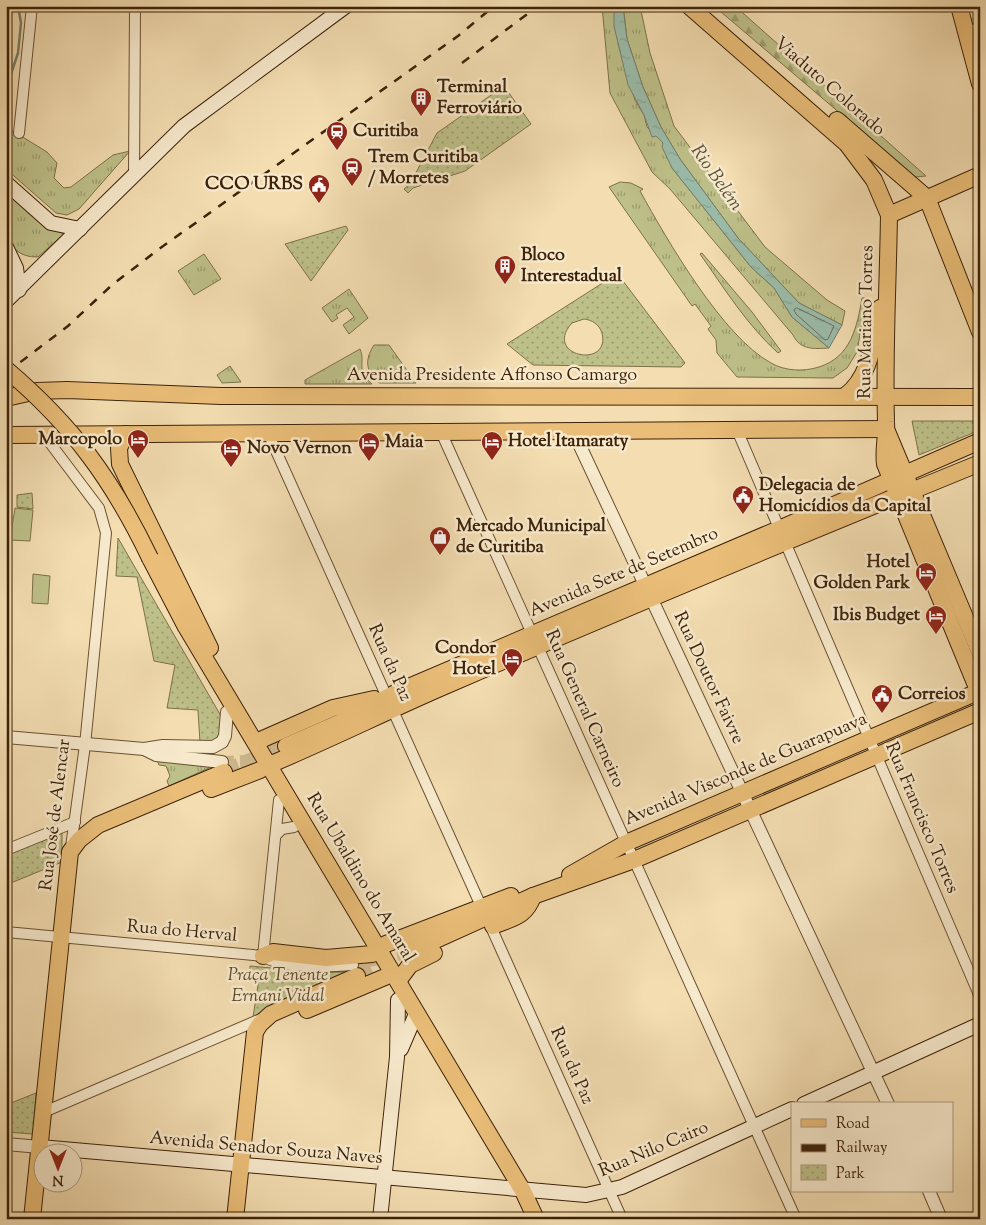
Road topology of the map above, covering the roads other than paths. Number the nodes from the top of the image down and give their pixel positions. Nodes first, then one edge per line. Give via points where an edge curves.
1 (32, 6) edge
2 (135, 6) edge
3 (346, 6) edge
4 (689, 6) edge
5 (705, 6) edge
6 (959, 6) edge
7 (973, 30) edge
8 (754, 55) junction
9 (980, 84) edge
10 (19, 133) dead end
11 (134, 175) junction
12 (980, 175) edge
13 (6, 184) edge
14 (927, 198) junction
15 (889, 215) junction
16 (80, 229) junction
17 (6, 247) edge
18 (888, 274) junction
19 (19, 290) junction
20 (6, 301) edge
21 (980, 332) edge
22 (6, 369) edge
23 (6, 383) edge
24 (845, 396) junction
25 (886, 396) junction
26 (980, 397) edge
27 (6, 398) edge
28 (886, 429) junction
29 (738, 430) junction
30 (573, 431) junction
31 (441, 432) junction
32 (268, 433) junction
33 (126, 434) junction
34 (6, 435) edge
35 (44, 435) junction
36 (980, 441) edge
37 (980, 463) edge
38 (898, 477) junction
39 (909, 492) junction
40 (782, 536) junction
41 (145, 560) junction
42 (648, 592) junction
43 (535, 641) junction
44 (980, 653) edge
45 (224, 688) junction
46 (979, 692) edge
47 (389, 703) junction
48 (980, 711) edge
49 (226, 712) junction
50 (901, 724) junction
51 (936, 730) junction
52 (6, 737) edge
53 (869, 738) junction
54 (256, 742) junction
55 (286, 746) tunnel mouth
56 (85, 749) junction
57 (144, 749) junction
58 (877, 756) junction
59 (826, 757) junction
60 (223, 767) joint
61 (265, 767) junction
62 (804, 787) junction
63 (742, 793) junction
64 (279, 800) junction
65 (750, 810) junction
66 (75, 822) junction
67 (294, 827) junction
68 (276, 835) junction
69 (626, 843) junction
70 (75, 846) junction
71 (6, 850) edge
72 (634, 860) junction
73 (533, 896) junction
74 (481, 906) junction
75 (491, 927) junction
76 (6, 932) edge
77 (61, 937) junction
78 (376, 952) junction
79 (409, 952) tunnel mouth
80 (263, 956) junction
81 (355, 970) joint
82 (391, 979) junction
83 (980, 997) edge
84 (398, 1000) joint
85 (416, 1014) junction
86 (980, 1024) edge
87 (250, 1033) junction
88 (397, 1057) junction
89 (873, 1072) junction
90 (808, 1102) edge
91 (887, 1102) edge
92 (791, 1109) edge
93 (44, 1112) junction
94 (754, 1127) junction
95 (41, 1142) edge
96 (6, 1144) edge
97 (32, 1146) edge
98 (82, 1151) edge
99 (241, 1165) junction
100 (384, 1178) junction
101 (523, 1191) junction
102 (610, 1191) junction
103 (35, 1192) edge
104 (928, 1192) edge
105 (32, 1219) edge
106 (235, 1219) edge
107 (380, 1219) edge
108 (536, 1219) edge
109 (622, 1219) edge
110 (796, 1219) edge
111 (941, 1219) edge

1 - 10 street
2 - 11 street
3 - 11 main road via 198,114
4 - 8 main road, Viaduto Colorado
5 - 8 main road, Viaduto Colorado
6 - 7 main road
7 - 9 main road
8 - 14 main road, Viaduto Colorado
8 - 15 main road, Viaduto Colorado via 847,144 872,176
11 - 16 main road
12 - 14 main road
13 - 16 main road via 51,223
14 - 15 main road
14 - 21 main road
15 - 18 main road, Rua Mariano Torres
16 - 19 main road
17 - 19 main road via 16,268
18 - 24 main road via 865,373
18 - 25 main road, Rua Mariano Torres
19 - 20 main road
22 - 41 main road, bridge via 84,446 123,504
23 - 41 main road via 50,423 82,460
24 - 25 main road, Avenida Presidente Affonso Camargo
24 - 27 main road, Avenida Presidente Affonso Camargo via 221,396 67,390 37,391
25 - 26 main road, Avenida Presidente Affonso Camargo
25 - 28 main road, Rua Mariano Torres
28 - 29 main road
28 - 38 main road, Rua Mariano Torres
29 - 30 main road
29 - 40 street, Rua Francisco Torres
30 - 31 main road
30 - 42 street, Rua Doutor Faivre
31 - 32 main road
31 - 43 street, Rua General Carneiro
32 - 33 main road
32 - 47 street, Rua da Paz
33 - 35 main road
33 - 45 main road via 119,448 120,464 208,645
34 - 35 main road
35 - 56 street, Rua José de Alencar via 99,508 106,534
36 - 38 main road, Avenida Sete de Setembro
37 - 39 main road, Avenida Sete de Setembro
38 - 39 main road, Rua Mariano Torres
38 - 40 main road, Avenida Sete de Setembro
39 - 40 main road, Avenida Sete de Setembro
39 - 44 main road, Rua Mariano Torres
39 - 46 main road, Rua Mariano Torres
40 - 42 main road, Avenida Sete de Setembro
40 - 53 street, Rua Francisco Torres
41 - 45 main road, Rua Ubaldino do Amaral
41 - 49 main road, Rua Ubaldino do Amaral via 169,618
42 - 43 main road, Avenida Sete de Setembro
42 - 63 street, Rua Doutor Faivre
43 - 47 main road, Avenida Sete de Setembro
43 - 69 street, Rua General Carneiro
45 - 54 main road, Rua Ubaldino do Amaral
46 - 50 main road, Avenida Visconde de Guarapuava
47 - 54 main road via 333,708
47 - 55 main road, Avenida Sete de Setembro
47 - 61 main road via 354,729
47 - 74 street, Rua da Paz
48 - 51 main road, Avenida Visconde de Guarapuava
49 - 57 street via 226,736 213,747
49 - 61 main road, Rua Ubaldino do Amaral
50 - 51 main road
50 - 53 main road, Avenida Visconde de Guarapuava
51 - 58 main road, Avenida Visconde de Guarapuava
52 - 56 street
53 - 58 street, Rua Francisco Torres
53 - 59 main road, Avenida Visconde de Guarapuava
54 - 61 main road, Rua Ubaldino do Amaral
56 - 57 street via 104,744
56 - 66 street, Rua José de Alencar
57 - 60 street via 156,755
58 - 62 main road, Avenida Visconde de Guarapuava
58 - 83 street, Rua Francisco Torres
59 - 62 main road
59 - 63 main road, Avenida Visconde de Guarapuava
60 - 70 main road via 98,825
61 - 64 main road, Rua Ubaldino do Amaral
61 - 70 main road
61 - 78 main road, Rua Ubaldino do Amaral
62 - 65 main road, Avenida Visconde de Guarapuava
63 - 65 street, Rua Doutor Faivre
63 - 69 main road, Avenida Visconde de Guarapuava
64 - 67 main road, Rua Ubaldino do Amaral
64 - 68 street
65 - 72 main road, Avenida Visconde de Guarapuava
65 - 89 street, Rua Doutor Faivre
66 - 70 street, Rua José de Alencar
66 - 71 street
67 - 68 street via 282,829
67 - 78 main road, Rua Ubaldino do Amaral
68 - 80 street
69 - 72 street, Rua General Carneiro
69 - 73 main road, Avenida Visconde de Guarapuava
70 - 77 main road, Rua José de Alencar
72 - 73 main road, Avenida Visconde de Guarapuava
72 - 94 street, Rua General Carneiro
73 - 74 main road via 510,896
73 - 75 main road via 529,908 521,914
73 - 79 main road, Avenida Visconde de Guarapuava
74 - 78 main road via 386,944
75 - 82 main road via 410,965
75 - 102 street, Rua da Paz
76 - 77 street, Rua do Herval
77 - 80 street, Rua do Herval
77 - 93 main road, Rua José de Alencar
78 - 80 main road via 326,958 273,952
78 - 82 main road, Rua Ubaldino do Amaral
80 - 81 street, Rua do Herval via 271,962
81 - 87 main road via 271,1014
82 - 84 main road, Rua Ubaldino do Amaral
82 - 85 main road, Rua Ubaldino do Amaral
82 - 87 main road
84 - 88 main road
85 - 88 main road
85 - 101 main road, Rua Ubaldino do Amaral
86 - 89 main road
87 - 93 street
87 - 99 main road
88 - 100 main road
89 - 90 main road
89 - 91 street, Rua Doutor Faivre
92 - 94 main road, Rua Nilo Cairo
93 - 95 main road, Rua José de Alencar
94 - 102 main road, Rua Nilo Cairo
94 - 110 street, Rua General Carneiro
96 - 97 street, Avenida Senador Souza Naves
98 - 99 main road, Avenida Senador Souza Naves
99 - 100 main road, Avenida Senador Souza Naves
99 - 106 main road
100 - 101 main road, Avenida Senador Souza Naves
100 - 107 main road
101 - 102 main road, Rua Nilo Cairo via 586,1195
101 - 108 main road, Rua Ubaldino do Amaral
102 - 109 street, Rua da Paz
103 - 105 main road, Rua José de Alencar
104 - 111 street

